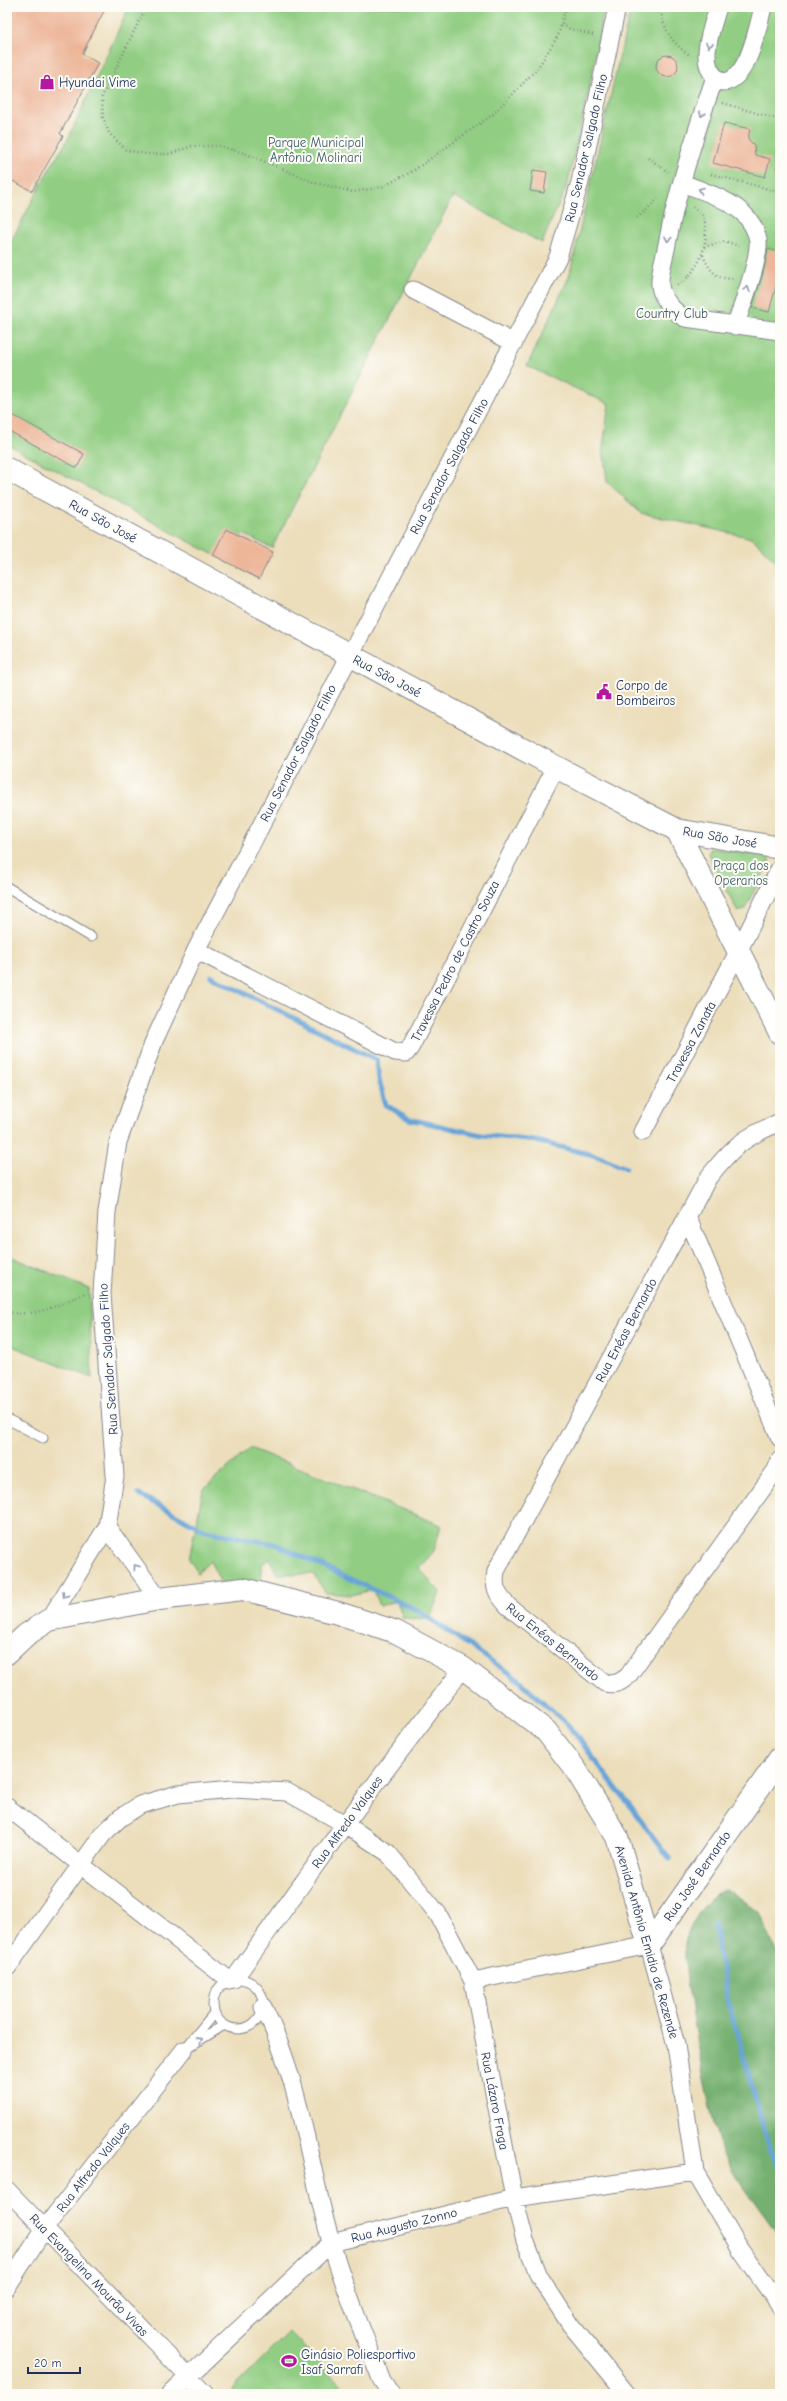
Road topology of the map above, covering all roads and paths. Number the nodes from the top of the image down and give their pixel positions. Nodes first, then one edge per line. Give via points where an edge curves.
1 (146, 7) edge
2 (566, 7) edge
3 (617, 7) edge
4 (660, 7) edge
5 (718, 7) edge
6 (764, 7) edge
7 (562, 24) junction
8 (611, 38) junction
9 (711, 70) junction
10 (707, 99) junction
11 (780, 120) edge
12 (780, 156) edge
13 (648, 158) dead end
14 (780, 171) edge
15 (680, 175) junction
16 (780, 192) edge
17 (677, 202) junction
18 (704, 247) junction
19 (702, 255) junction
20 (753, 268) junction
21 (660, 287) junction
22 (413, 290) dead end
23 (735, 326) junction
24 (780, 331) edge
25 (514, 342) junction
26 (7, 469) edge
27 (349, 655) junction
28 (556, 767) junction
29 (677, 830) junction
30 (780, 848) edge
31 (780, 868) edge
32 (7, 887) edge
33 (91, 937) dead end
34 (196, 950) junction
35 (738, 952) junction
36 (780, 1033) edge
37 (780, 1122) edge
38 (643, 1132) dead end
39 (687, 1216) junction
40 (102, 1286) junction
41 (7, 1312) edge
42 (7, 1419) edge
43 (43, 1438) dead end
44 (780, 1438) edge
45 (780, 1460) edge
46 (107, 1527) junction
47 (159, 1599) junction
48 (49, 1620) junction
49 (7, 1653) edge
50 (463, 1668) junction
51 (777, 1767) edge
52 (7, 1807) edge
53 (345, 1824) junction
54 (80, 1865) junction
55 (649, 1944) junction
56 (7, 1968) edge
57 (232, 1980) junction
58 (473, 1980) junction
59 (263, 2007) junction
60 (214, 2013) junction
61 (224, 2025) junction
62 (184, 2050) junction
63 (695, 2172) junction
64 (7, 2190) edge
65 (514, 2198) junction
66 (44, 2229) junction
67 (331, 2243) junction
68 (7, 2287) edge
69 (780, 2306) edge
70 (188, 2376) junction
71 (170, 2394) edge
72 (205, 2394) edge
73 (391, 2394) edge
74 (627, 2394) edge

1 - 7 path via 102,98 102,117 109,133 126,150 146,154 170,154 192,146 219,146 244,153 316,183 353,192 382,187 413,171 492,115 537,69 558,36
2 - 7 path
3 - 8 street, Rua Senador Salgado Filho
4 - 9 path via 665,29 670,37 686,53
5 -> 9 street via 708,46
6 - 9 street via 749,55 739,75 723,82
7 - 8 path via 570,29
8 - 25 street, Rua Senador Salgado Filho via 580,182 558,257
9 - 10 street
10 - 11 path
10 -> 15 street
12 - 14 path via 776,170
13 - 15 path
15 - 16 path
15 - 17 street
20 -> 15 street via 758,241 752,224 718,197
17 - 18 path via 690,205 702,214 706,230
17 -> 21 street
18 - 19 path
18 - 20 path via 725,240 737,244 749,256
19 - 20 path via 709,269 719,278 731,279 742,276
19 - 21 path via 679,284
23 -> 20 street
21 - 23 street via 678,315
22 - 25 street
23 - 24 street
25 - 27 street, Rua Senador Salgado Filho
26 - 27 street, Rua São José
27 - 28 street, Rua São José
27 - 34 street, Rua Senador Salgado Filho
28 - 29 street, Rua São José
28 - 34 street, Travessa Pedro de Castro Souza via 406,1053 395,1052
29 - 30 street, Rua São José
29 - 35 street
31 - 35 street
32 - 33 lane
34 - 40 street, Rua Senador Salgado Filho via 154,1041 118,1142 106,1212
35 - 36 street
35 - 38 street, Travessa Zanata
37 - 39 street, Rua Enéas Bernardo via 753,1134 728,1151 708,1178
39 - 44 street
39 - 45 street, Rua Enéas Bernardo via 496,1571 496,1594 605,1683 620,1683 628,1676 776,1470
40 - 41 path via 43,1311 27,1314
40 - 46 street, Rua Senador Salgado Filho via 115,1476
42 - 43 lane
47 -> 46 street
46 -> 48 street
47 - 48 street, Avenida Antônio Emidio de Rezende
47 - 50 street, Avenida Antônio Emidio de Rezende via 243,1589 338,1613 396,1632
48 - 49 street, Avenida Antônio Emidio de Rezende via 26,1635
50 - 53 street, Rua Alfredo Valques
50 - 55 street, Avenida Antônio Emidio de Rezende via 546,1732 576,1770 617,1837
51 - 55 street, Rua José Bernardo
52 - 54 street
53 - 54 street, Rua Lázaro Fraga via 288,1792 232,1789 178,1794 140,1805 120,1818 103,1834
53 - 57 street, Rua Alfredo Valques
53 - 58 street, Rua Lázaro Fraga via 388,1853 410,1878 438,1914
54 - 56 street, Rua Lázaro Fraga
54 - 57 street
55 - 58 street
55 - 63 street, Avenida Antônio Emidio de Rezende via 676,2045
57 - 59 lane via 242,1979 256,1986
57 - 60 lane via 217,1990 212,2005
58 - 65 street, Rua Lázaro Fraga
59 - 61 lane via 256,2022 248,2028 236,2029
59 - 67 street via 275,2029 290,2070
60 - 61 lane
60 - 62 lane, Rua Alfredo Valques
62 -> 61 lane, Rua Alfredo Valques
62 - 66 street, Rua Alfredo Valques
63 - 65 street, Rua Augusto Zonno
63 - 69 street, Avenida Antônio Emidio de Rezende via 740,2249
64 - 66 street, Rua Evangelina Mourão Vivas
65 - 67 street, Rua Augusto Zonno
65 - 74 street, Rua Lázaro Fraga via 525,2240 539,2276 570,2324
66 - 68 street, Rua Alfredo Valques
66 - 70 street, Rua Evangelina Mourão Vivas
67 - 70 street, Rua Augusto Zonno
67 - 73 street via 381,2379
70 - 71 street, Rua Augusto Zonno
70 - 72 street, Rua Evangelina Mourão Vivas

